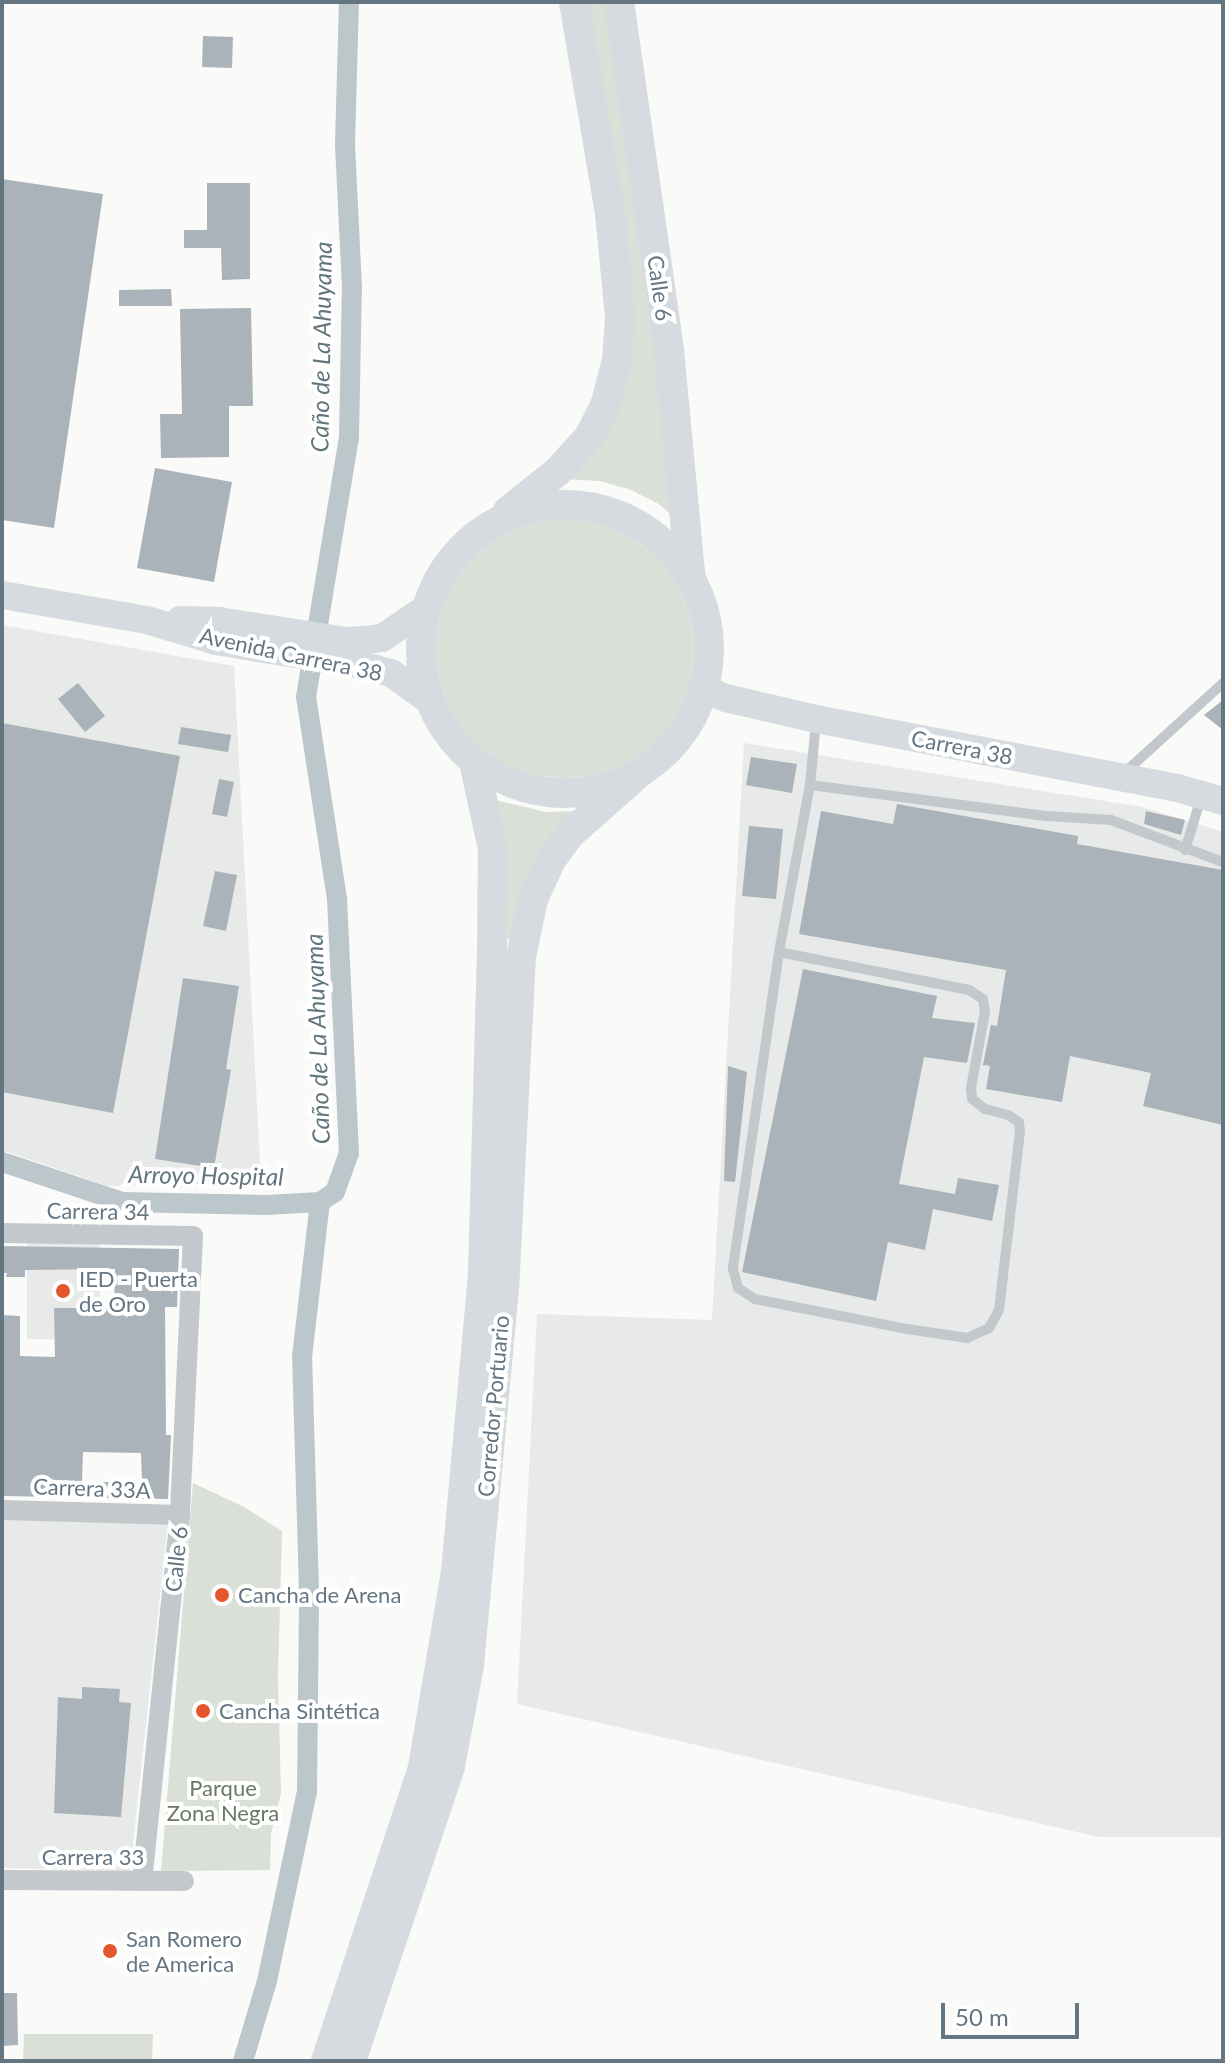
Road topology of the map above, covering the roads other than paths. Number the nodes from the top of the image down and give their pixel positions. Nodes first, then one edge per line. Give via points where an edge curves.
1 (574, 2) edge
2 (619, 2) edge
3 (493, 524) junction
4 (690, 576) junction
5 (2, 595) edge
6 (425, 609) junction
7 (344, 651) junction
8 (1223, 683) edge
9 (702, 688) junction
10 (429, 700) junction
11 (816, 719) junction
12 (474, 762) junction
13 (638, 774) junction
14 (1118, 778) junction
15 (810, 785) junction
16 (1212, 798) edge
17 (1185, 850) junction
18 (1223, 862) edge
19 (779, 952) junction
20 (2, 1233) edge
21 (193, 1236) joint
22 (2, 1510) edge
23 (180, 1515) junction
24 (2, 1880) edge
25 (142, 1881) junction
26 (184, 1881) dead end
27 (326, 2061) edge
28 (351, 2061) edge

1 - 3 main road, Calle 6 via 610,213 620,317 617,360 606,403 589,437 557,472
2 - 4 main road, Calle 6 via 669,350
3 - 4 main road via 533,509 587,506 646,530 671,550
3 - 6 main road, Calle 6 via 455,556
4 - 9 main road, Corredor Portuario via 710,641
5 - 7 street, Avenida Carrera 38 via 147,620 219,621 246,636
6 - 7 street, Avenida Carrera 38 via 382,638
6 - 10 main road, Calle 6 via 421,670
7 - 10 street, Avenida Carrera 38 via 391,673
8 - 14 lane
9 - 11 street, Carrera 38
9 - 13 main road, Corredor Portuario via 682,734
10 - 12 main road, Calle 6 via 455,744
11 - 14 street, Carrera 38
11 - 15 lane
12 - 13 main road via 504,780 559,792 605,788
12 - 27 main road, Corredor Portuario via 493,849 492,955 483,1273 456,1572 423,1767
13 - 28 main road, Corredor Portuario via 570,834 533,899 521,957 504,1291 469,1665 450,1766
14 - 16 street, Carrera 38
15 - 17 lane via 1111,820
15 - 19 lane
16 - 17 lane
17 - 18 lane
19 - 19 lane via 733,1269 738,1288 755,1299 901,1328 967,1338 989,1328 999,1310 1020,1132 1019,1122 972,1099 983,999 969,990
20 - 21 street, Carrera 34
21 - 23 street, Calle 6
22 - 23 street, Carrera 33A
23 - 25 street, Calle 6
24 - 25 street, Carrera 33
25 - 26 street, Carrera 33

